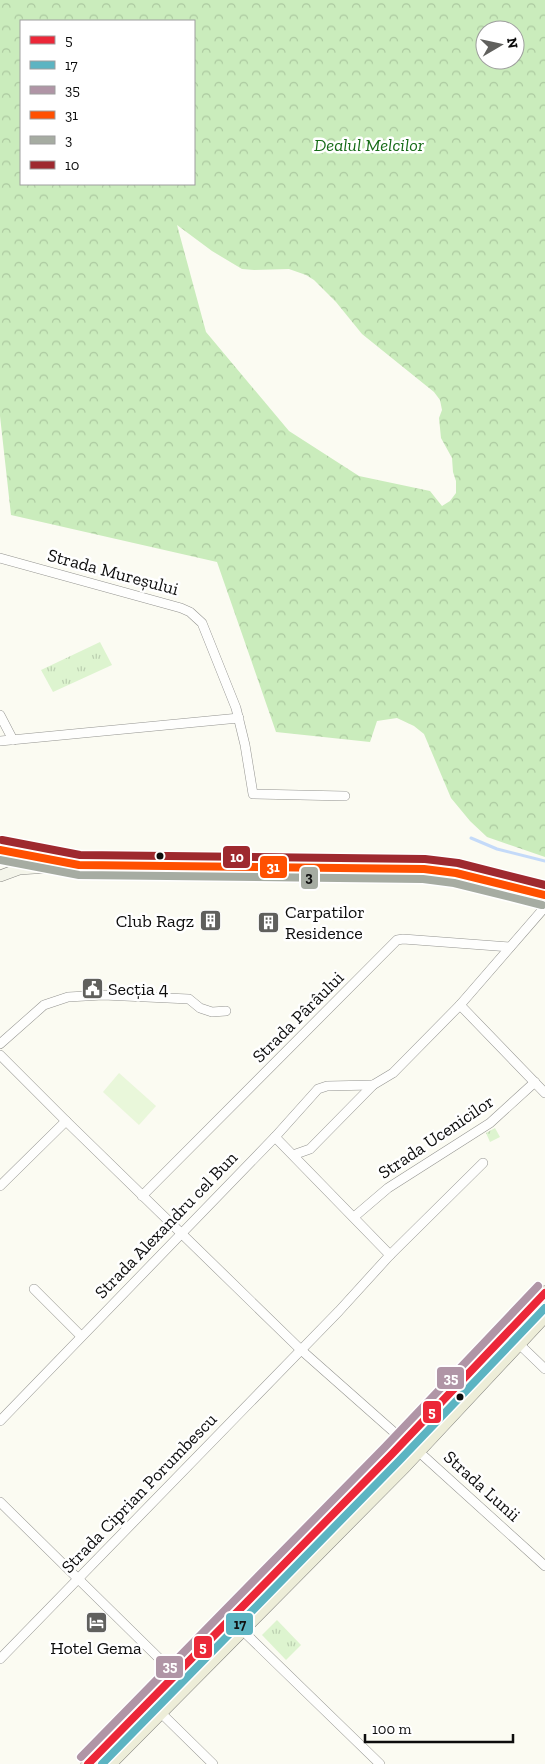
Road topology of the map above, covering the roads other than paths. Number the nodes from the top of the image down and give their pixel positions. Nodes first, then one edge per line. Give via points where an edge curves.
1 (0, 558) edge
2 (0, 715) edge
3 (240, 718) junction
4 (13, 740) junction
5 (0, 741) edge
6 (345, 796) dead end
7 (0, 850) edge
8 (80, 865) junction
9 (0, 876) edge
10 (545, 895) edge
11 (545, 907) edge
12 (510, 947) junction
13 (460, 1005) junction
14 (226, 1011) dead end
15 (0, 1044) edge
16 (0, 1054) edge
17 (535, 1082) junction
18 (373, 1086) junction
19 (545, 1093) edge
20 (66, 1121) junction
21 (274, 1137) junction
22 (293, 1155) junction
23 (483, 1163) dead end
24 (0, 1186) edge
25 (142, 1196) junction
26 (354, 1217) junction
27 (181, 1232) junction
28 (390, 1255) junction
29 (34, 1289) dead end
30 (545, 1294) edge
31 (545, 1315) edge
32 (81, 1336) junction
33 (518, 1343) junction
34 (300, 1349) junction
35 (545, 1369) edge
36 (0, 1421) edge
37 (404, 1441) junction
38 (418, 1451) junction
39 (0, 1502) edge
40 (545, 1566) edge
41 (78, 1580) junction
42 (242, 1630) junction
43 (0, 1659) edge
44 (175, 1674) junction
45 (160, 1712) junction
46 (88, 1764) edge
47 (109, 1764) edge
48 (213, 1764) edge
49 (380, 1764) edge

1 - 3 street, Strada Mureșului via 190,612 207,632
2 - 4 street
3 - 4 street
3 - 6 street, Strada Mureșului via 253,794
4 - 5 street
7 - 8 main road
8 - 9 main road via 19,869
8 - 10 main road via 424,868
11 - 12 street
12 - 13 street
12 - 25 street, Strada Pârâului via 397,940
13 - 17 street
13 - 18 street via 394,1073
14 - 15 street via 212,1012 189,999 104,995 68,997 44,1005
16 - 20 street
17 - 19 street
17 - 26 street, Strada Ucenicilor via 490,1123 388,1188
18 - 21 street, Strada Alexandru cel Bun via 322,1087
18 - 22 street via 310,1149
20 - 24 street
20 - 25 street
21 - 22 street
21 - 27 street, Strada Alexandru cel Bun
22 - 26 street
23 - 28 street
25 - 27 street
26 - 28 street
27 - 32 street, Strada Alexandru cel Bun
27 - 34 street
28 - 34 street
29 - 32 street
30 - 37 main road
31 - 33 main road
32 - 36 street, Strada Alexandru cel Bun
33 - 35 street
33 - 38 main road
34 - 37 street
34 - 41 street, Strada Ciprian Porumbescu
37 - 44 main road
38 - 40 street, Strada Lunii
38 - 42 main road
39 - 41 street
41 - 43 street, Strada Ciprian Porumbescu
41 - 44 street
42 - 45 main road
42 - 49 street
44 - 46 main road
45 - 47 main road
45 - 48 street

